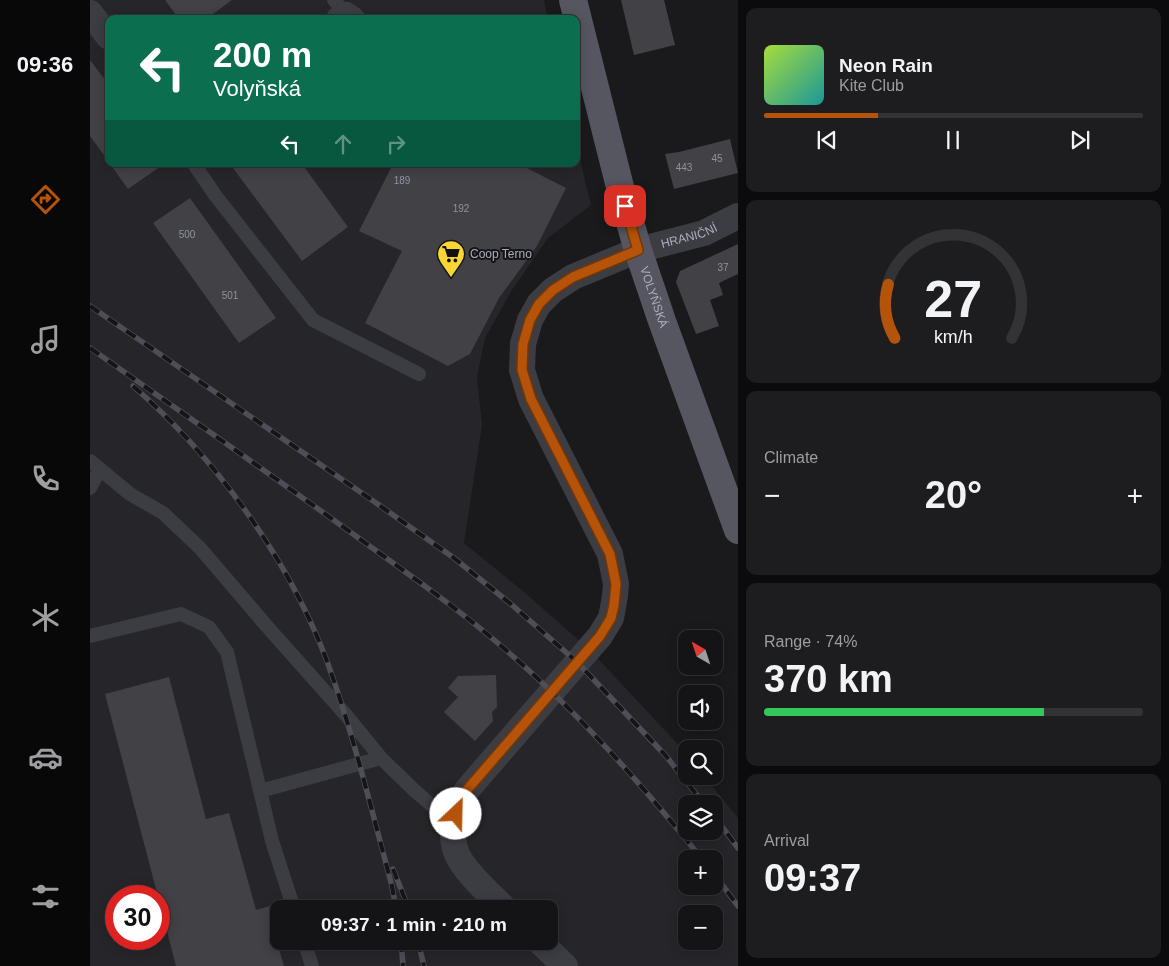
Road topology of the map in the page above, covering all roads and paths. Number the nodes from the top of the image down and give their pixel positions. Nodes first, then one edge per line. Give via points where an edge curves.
1 (573, 0) edge
2 (90, 13) edge
3 (576, 15) edge
4 (105, 32) edge
5 (580, 37) edge
6 (196, 167) edge
7 (738, 216) edge
8 (638, 250) junction
9 (419, 374) dead end
10 (95, 465) edge
11 (90, 488) edge
12 (738, 530) edge
13 (90, 636) edge
14 (381, 758) junction
15 (260, 792) junction
16 (456, 814) junction
17 (291, 900) edge
18 (496, 900) edge
19 (307, 950) edge
20 (548, 950) edge
21 (312, 966) edge
22 (565, 966) edge

1 - 3 main road, VOLYŇSKÁ
2 - 4 street
5 - 8 main road, VOLYŇSKÁ
6 - 9 lane via 313,320
7 - 8 street, HRANIČNÍ via 704,234
8 - 12 main road, VOLYŇSKÁ
8 - 16 street, HRANIČNÍ via 573,277 553,290 539,304 530,320 523,344 522,370 531,399 610,554 616,584 611,618 600,636 466,791
10 - 11 lane
10 - 14 lane via 130,494 163,514 200,548
13 - 15 lane via 181,614 209,628 227,652
14 - 15 lane
14 - 16 lane via 436,809
15 - 17 lane
16 - 18 street, HRANIČNÍ via 453,839 459,859
19 - 21 lane
20 - 22 street

